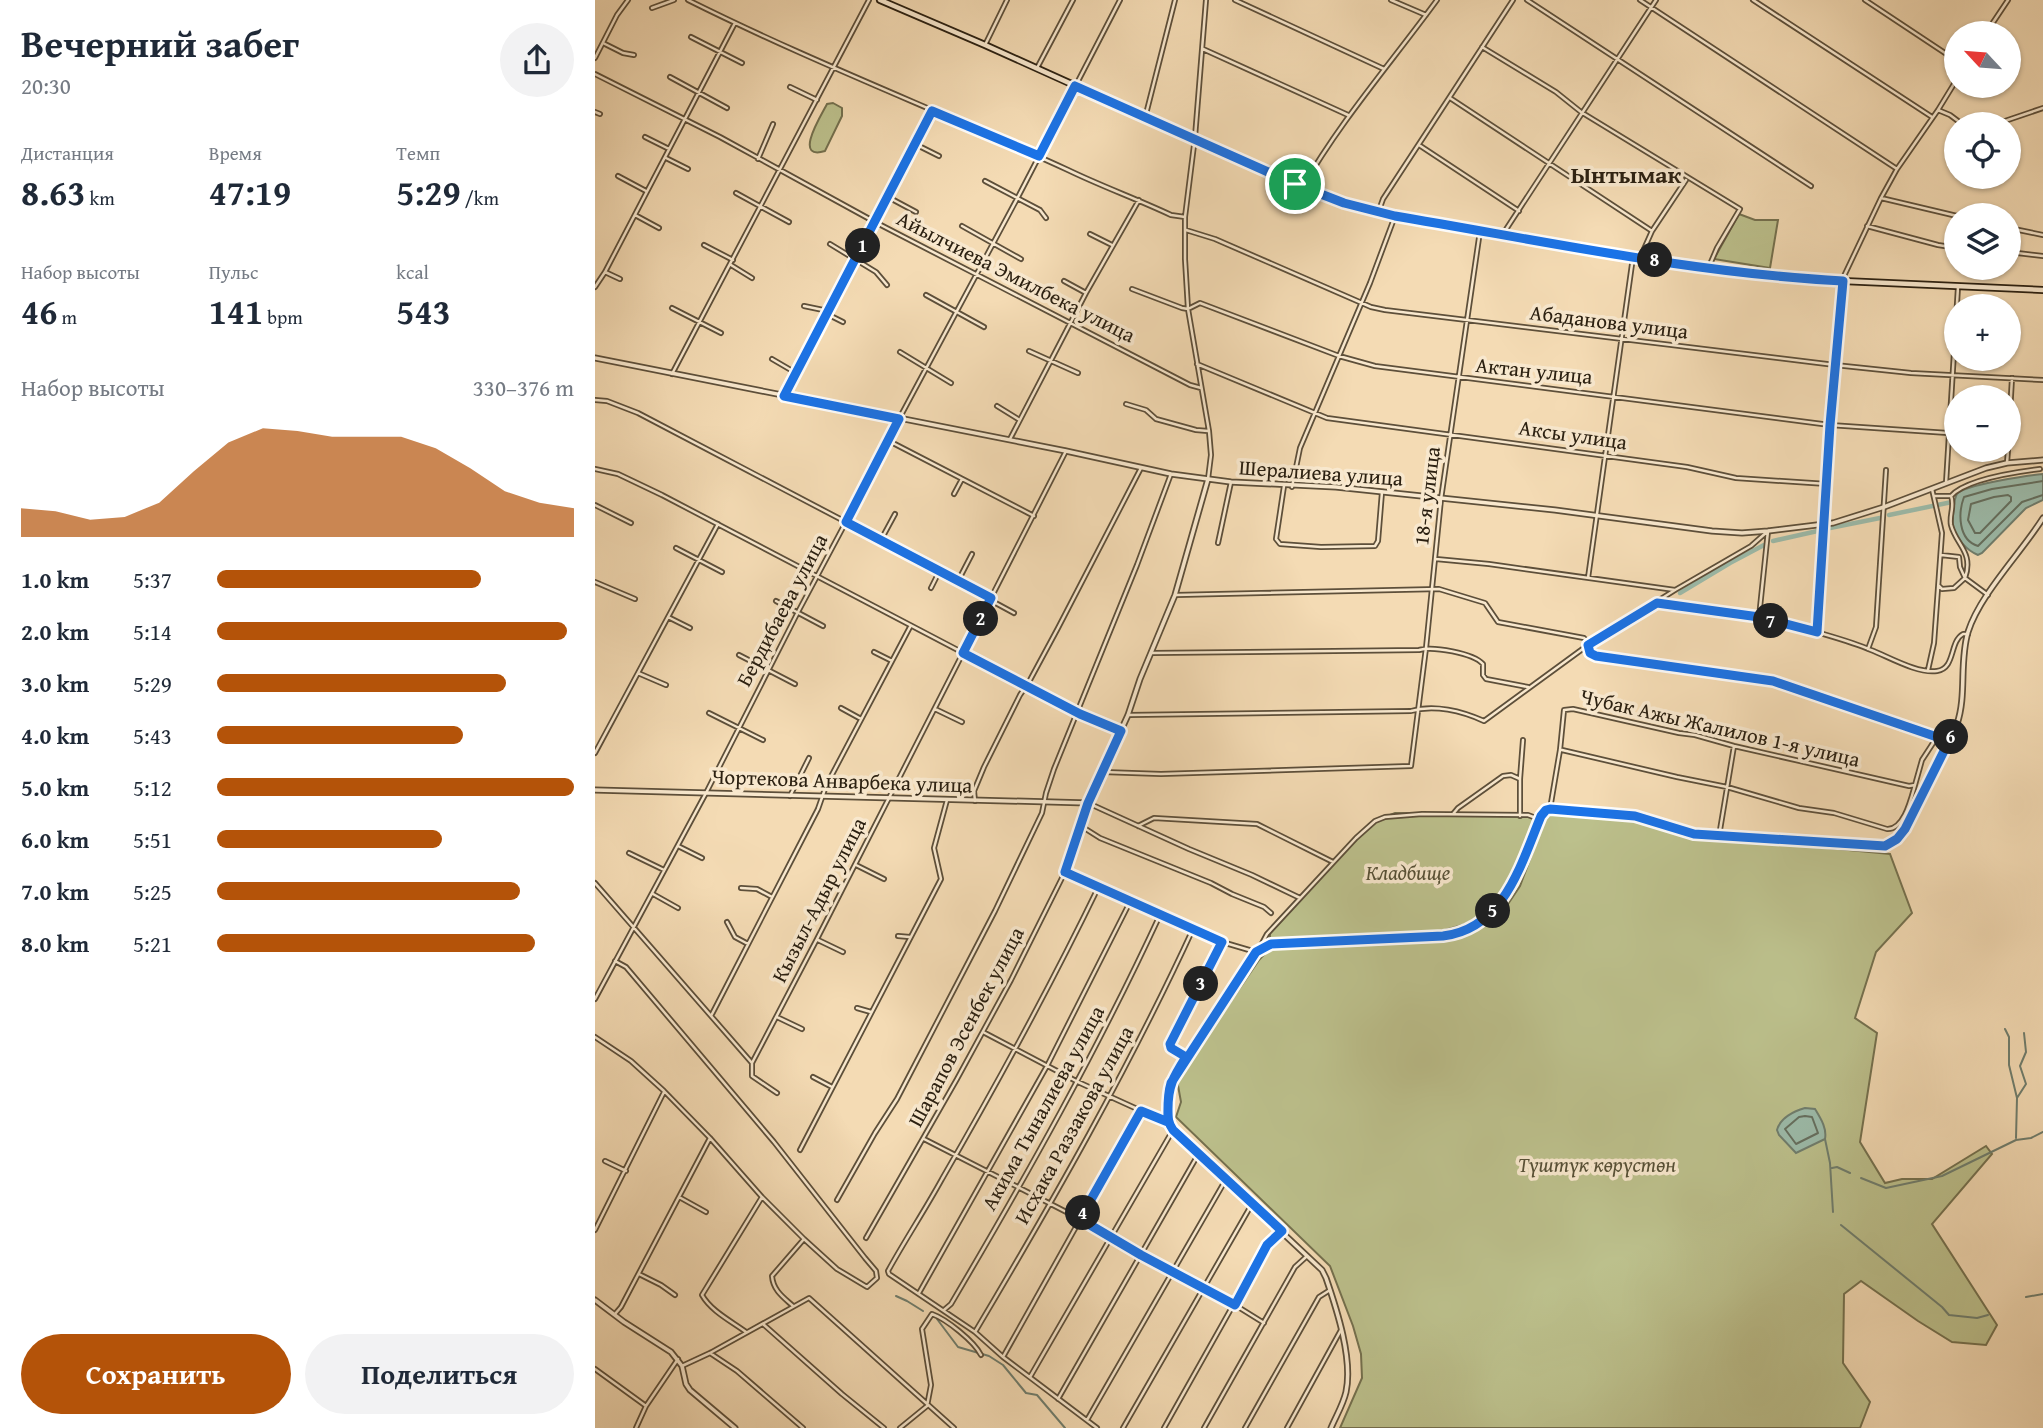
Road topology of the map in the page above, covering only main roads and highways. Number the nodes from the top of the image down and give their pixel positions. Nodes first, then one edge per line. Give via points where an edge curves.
1 (880, 0) edge
2 (2043, 290) edge

1 - 2 main road via 1302,188 1378,212 1708,269 1799,279

